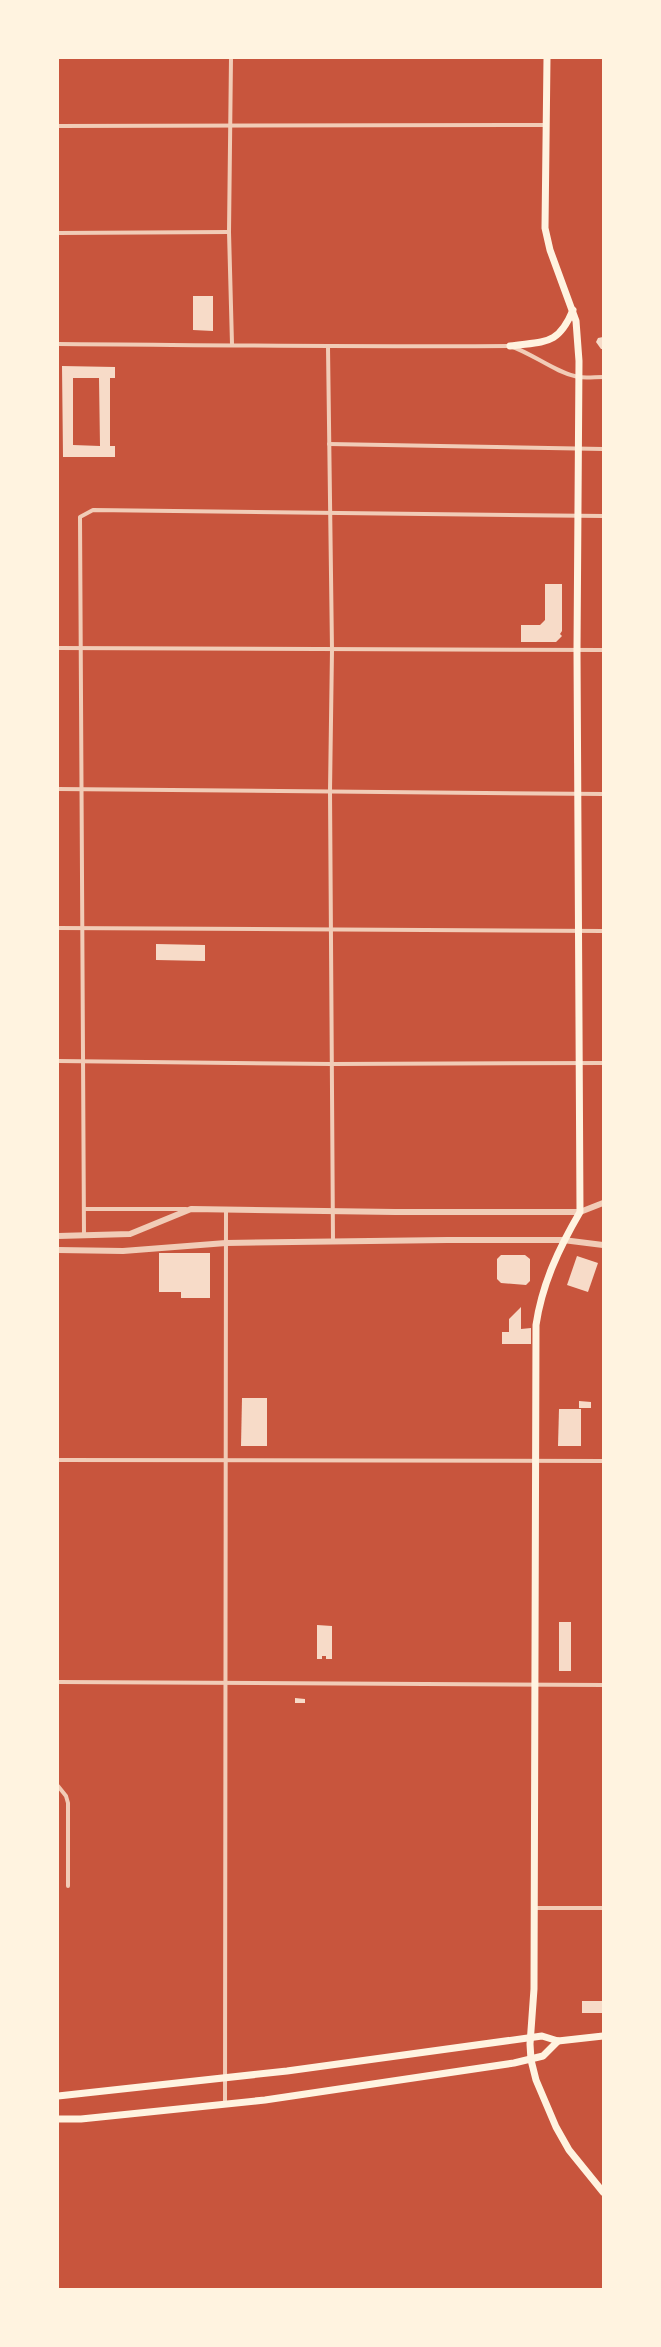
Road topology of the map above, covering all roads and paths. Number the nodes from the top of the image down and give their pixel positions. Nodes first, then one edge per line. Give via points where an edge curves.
1 (231, 58) edge
2 (547, 58) edge
3 (231, 125) junction
4 (58, 126) edge
5 (547, 126) junction
6 (229, 232) junction
7 (58, 233) edge
8 (572, 310) junction
9 (58, 344) edge
10 (232, 344) junction
11 (510, 346) junction
12 (328, 347) junction
13 (579, 377) junction
14 (603, 377) edge
15 (329, 444) junction
16 (577, 448) junction
17 (603, 449) edge
18 (331, 513) junction
19 (577, 516) junction
20 (603, 516) edge
21 (58, 648) edge
22 (80, 648) junction
23 (332, 650) junction
24 (577, 650) junction
25 (603, 650) edge
26 (58, 789) edge
27 (81, 789) junction
28 (330, 791) junction
29 (580, 794) junction
30 (603, 794) edge
31 (58, 928) edge
32 (82, 928) junction
33 (331, 930) junction
34 (578, 931) junction
35 (603, 931) edge
36 (58, 1061) edge
37 (84, 1061) junction
38 (579, 1063) junction
39 (603, 1063) edge
40 (332, 1064) junction
41 (603, 1203) edge
42 (85, 1209) junction
43 (191, 1209) junction
44 (226, 1210) junction
45 (333, 1212) junction
46 (580, 1212) junction
47 (84, 1235) junction
48 (58, 1236) edge
49 (561, 1240) junction
50 (332, 1241) junction
51 (226, 1243) junction
52 (603, 1246) edge
53 (58, 1250) edge
54 (58, 1460) edge
55 (536, 1461) junction
56 (603, 1461) edge
57 (226, 1462) junction
58 (58, 1682) edge
59 (225, 1684) junction
60 (536, 1685) junction
61 (603, 1685) edge
62 (58, 1786) edge
63 (68, 1886) dead end
64 (534, 1908) junction
65 (603, 1908) edge
66 (603, 2036) edge
67 (530, 2038) junction
68 (558, 2041) junction
69 (531, 2060) junction
70 (225, 2078) junction
71 (58, 2096) edge
72 (225, 2105) junction
73 (58, 2119) edge
74 (603, 2192) edge

1 - 3 street
2 - 5 main road
3 - 4 street
3 - 5 street
3 - 6 street
5 - 8 main road via 545,228 550,250
6 - 7 street
6 - 10 street
8 - 11 main road via 566,326 553,338
8 - 13 main road via 577,328
9 - 10 street
10 - 12 street
11 - 12 street
11 - 13 street
12 - 15 street
13 - 14 street
13 - 16 main road
15 - 16 street
15 - 18 street
16 - 17 street
16 - 19 main road
18 - 19 street
18 - 22 street via 93,510 82,514
18 - 23 street
19 - 20 street
19 - 24 main road
21 - 22 street
22 - 23 street
22 - 27 street
23 - 24 street
23 - 28 street
24 - 25 street
24 - 29 main road
26 - 27 street
27 - 28 street
27 - 32 street
28 - 29 street
28 - 33 street
29 - 30 street
29 - 34 main road
31 - 32 street
32 - 33 street
32 - 37 street
33 - 34 street
33 - 40 street
34 - 35 street
34 - 38 main road
36 - 37 street
37 - 40 street
37 - 42 street
38 - 39 street
38 - 40 street
38 - 46 main road
40 - 45 street
41 - 46 street
42 - 43 street
42 - 47 street
43 - 44 street
43 - 47 street via 130,1234
44 - 45 street
44 - 51 street
45 - 46 street
45 - 50 street
46 - 49 main road
47 - 48 street
49 - 50 street
49 - 52 street
49 - 55 main road via 544,1288 536,1325
50 - 51 street
51 - 53 street via 123,1251
51 - 57 street
54 - 57 street
55 - 56 street
55 - 57 street
55 - 60 main road
57 - 59 street
58 - 59 street
59 - 60 street
59 - 70 street
60 - 61 street
60 - 64 main road
62 - 63 street via 68,1803
64 - 65 street
64 - 67 main road via 534,1989
66 - 68 main road
67 - 68 main road via 542,2036
67 - 69 main road
67 - 70 main road
68 - 69 main road via 543,2056
69 - 72 main road
69 - 74 main road via 536,2080 556,2127 569,2150
70 - 71 main road
70 - 72 street
72 - 73 main road

